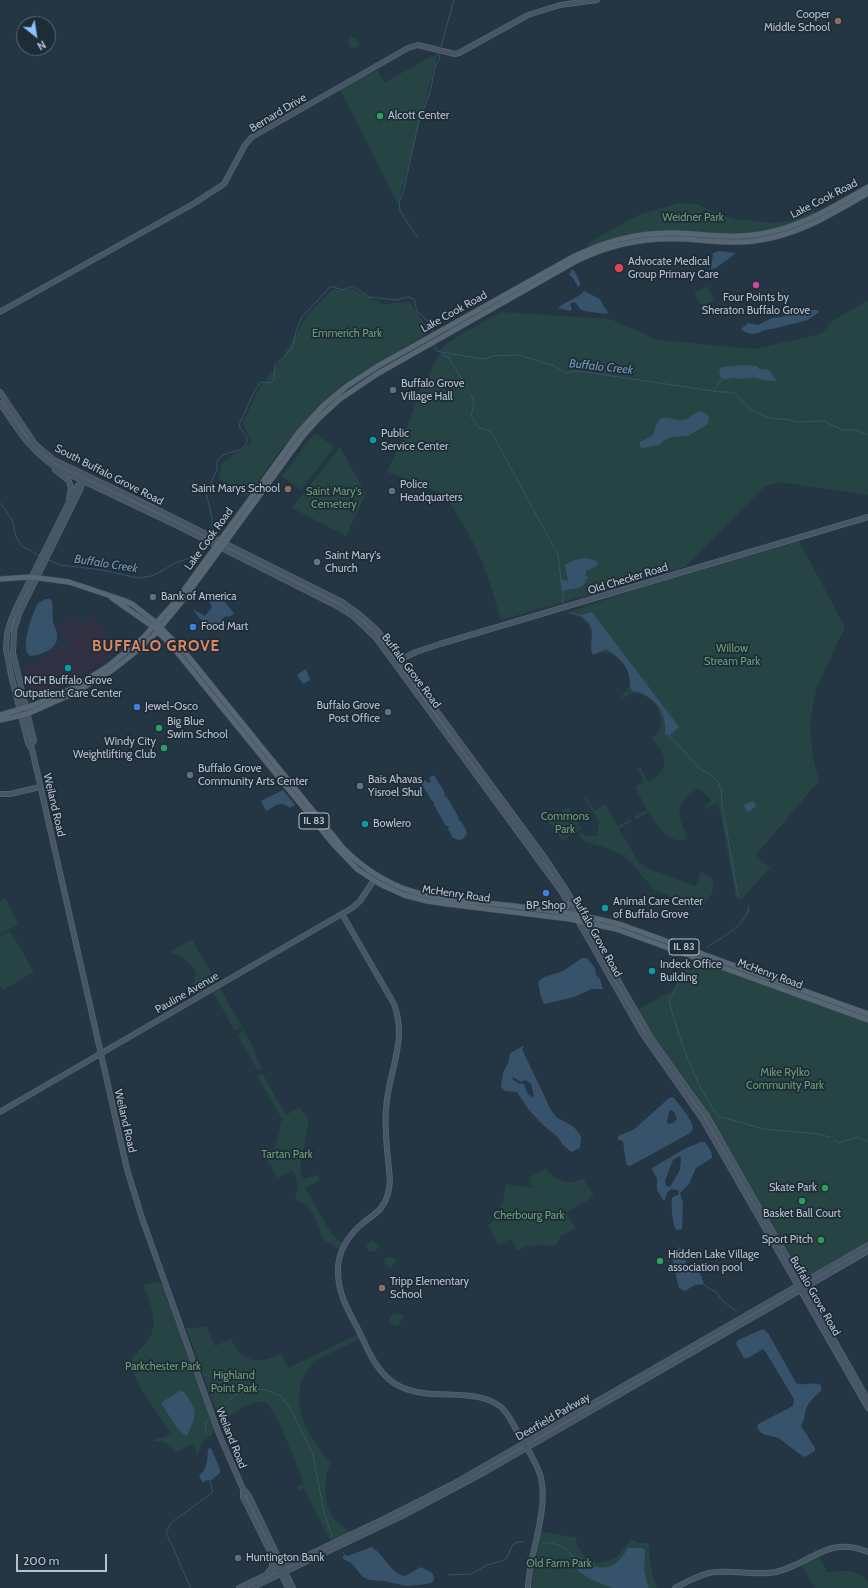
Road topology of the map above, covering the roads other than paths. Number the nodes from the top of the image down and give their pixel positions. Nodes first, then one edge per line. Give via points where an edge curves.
1 (596, 0) edge
2 (868, 187) edge
3 (868, 193) edge
4 (0, 312) edge
5 (0, 392) edge
6 (0, 403) edge
7 (43, 459) junction
8 (86, 475) junction
9 (82, 482) junction
10 (94, 486) junction
11 (258, 493) junction
12 (77, 496) junction
13 (64, 513) junction
14 (868, 517) edge
15 (202, 535) junction
16 (220, 545) junction
17 (230, 550) joint
18 (31, 578) junction
19 (38, 578) junction
20 (0, 579) edge
21 (365, 622) junction
22 (157, 628) junction
23 (400, 660) junction
24 (394, 663) junction
25 (26, 707) junction
26 (19, 710) junction
27 (27, 714) junction
28 (0, 715) edge
29 (21, 716) junction
30 (0, 720) edge
31 (31, 745) junction
32 (40, 787) junction
33 (0, 794) edge
34 (374, 880) junction
35 (568, 904) junction
36 (561, 913) junction
37 (342, 914) junction
38 (574, 914) junction
39 (581, 915) junction
40 (577, 920) junction
41 (585, 921) junction
42 (598, 924) junction
43 (592, 935) junction
44 (868, 1014) edge
45 (868, 1020) edge
46 (101, 1054) junction
47 (0, 1112) edge
48 (868, 1245) edge
49 (868, 1251) edge
50 (801, 1287) junction
51 (868, 1400) edge
52 (868, 1408) edge
53 (525, 1446) junction
54 (242, 1489) junction
55 (868, 1552) edge
56 (272, 1555) junction
57 (282, 1570) junction
58 (265, 1576) junction
59 (239, 1588) edge
60 (251, 1588) edge
61 (288, 1588) edge
62 (293, 1588) edge
63 (528, 1588) edge
64 (675, 1588) edge

1 - 4 main road, Bernard Drive via 560,5 528,15 459,53 418,45 408,48 252,138 245,145 224,184
2 - 11 main road, Lake Cook Road via 812,218 773,232 725,237 676,233 623,237 570,258 358,378 323,406 299,432
3 - 11 main road, Lake Cook Road via 815,223 771,238 732,242 658,238 606,248 578,260 362,383 327,410
5 - 8 main road, South Buffalo Grove Road via 31,438 43,451 54,460
6 - 7 main road, South Buffalo Grove Road via 29,445
7 - 9 main road, South Buffalo Grove Road
7 - 13 main road via 69,481 70,494
8 - 9 main road
8 - 15 main road, South Buffalo Grove Road
9 - 10 main road, South Buffalo Grove Road
9 - 12 main road, Weiland Road
9 - 13 main road, Weiland Road via 77,486
10 - 12 main road via 85,488
10 - 15 main road, South Buffalo Grove Road
11 - 16 main road, Lake Cook Road
12 - 19 main road, Weiland Road
13 - 18 main road, Weiland Road
14 - 23 main road, Old Checker Road via 434,646
15 - 16 main road, South Buffalo Grove Road
16 - 17 main road, South Buffalo Grove Road
16 - 22 main road, Lake Cook Road
17 - 21 main road, Buffalo Grove Road
18 - 19 main road, McHenry Road / IL 83
18 - 20 main road, McHenry Road / IL 83
18 - 26 main road, Weiland Road via 10,623 6,641
19 - 22 main road, McHenry Road / IL 83 via 69,582 132,604
19 - 25 main road, Weiland Road via 19,614 13,640
21 - 23 main road, Buffalo Grove Road via 377,630
21 - 24 main road, Buffalo Grove Road
22 - 25 main road via 91,677 72,688
22 - 27 main road via 133,654 95,681
22 - 34 main road, McHenry Road / IL 83 via 334,845 357,869
22 - 36 main road, McHenry Road / IL 83 via 183,650 343,848 369,871 410,892 432,897
23 - 24 main road, Old Checker Road
23 - 39 main road, Buffalo Grove Road via 514,815 558,877
24 - 35 main road, Buffalo Grove Road via 554,880
25 - 26 main road
25 - 27 main road, Weiland Road
26 - 28 main road
26 - 29 main road, Weiland Road
27 - 29 main road
27 - 31 main road, Weiland Road via 34,741
29 - 30 main road
29 - 31 main road, Weiland Road via 28,743
31 - 32 main road, Weiland Road
32 - 33 main road
32 - 46 main road, Weiland Road
34 - 37 main road, Pauline Avenue via 360,902
34 - 40 main road, McHenry Road / IL 83 via 393,891 427,901
35 - 36 main road
35 - 38 main road, Buffalo Grove Road
36 - 38 main road, McHenry Road / IL 83
37 - 46 main road, Pauline Avenue
37 - 53 main road via 394,1004 400,1029 386,1108 389,1191 382,1207 355,1230 342,1248 338,1261 341,1295 370,1354 386,1377 402,1388 412,1391 473,1397 492,1402 504,1410
38 - 39 main road, McHenry Road / IL 83
38 - 40 main road, Buffalo Grove Road
39 - 41 main road, Buffalo Grove Road
39 - 44 main road, McHenry Road / IL 83 via 622,925
40 - 41 main road, McHenry Road / IL 83
40 - 50 main road, Buffalo Grove Road via 642,1033 703,1120
41 - 42 main road, McHenry Road / IL 83
41 - 43 main road, Buffalo Grove Road
42 - 43 main road
42 - 45 main road, McHenry Road / IL 83
43 - 50 main road, Buffalo Grove Road via 651,1038 706,1116
46 - 47 main road, Pauline Avenue
46 - 54 main road, Weiland Road via 127,1169 142,1218 219,1434
48 - 50 main road, Deerfield Parkway
49 - 50 main road, Deerfield Parkway
50 - 51 main road, Buffalo Grove Road
50 - 52 main road, Buffalo Grove Road
50 - 53 main road, Deerfield Parkway
53 - 57 main road, Deerfield Parkway
53 - 63 main road via 540,1473 543,1493
54 - 56 main road, Weiland Road
54 - 57 main road, Weiland Road via 248,1494
55 - 64 main road via 848,1547 830,1549 777,1571 761,1574 708,1573
56 - 57 main road, Weiland Road
56 - 58 main road via 272,1567
57 - 58 main road, Deerfield Parkway
57 - 60 main road, Deerfield Parkway
57 - 61 main road, Weiland Road
57 - 62 main road, Weiland Road
58 - 59 main road, Deerfield Parkway

